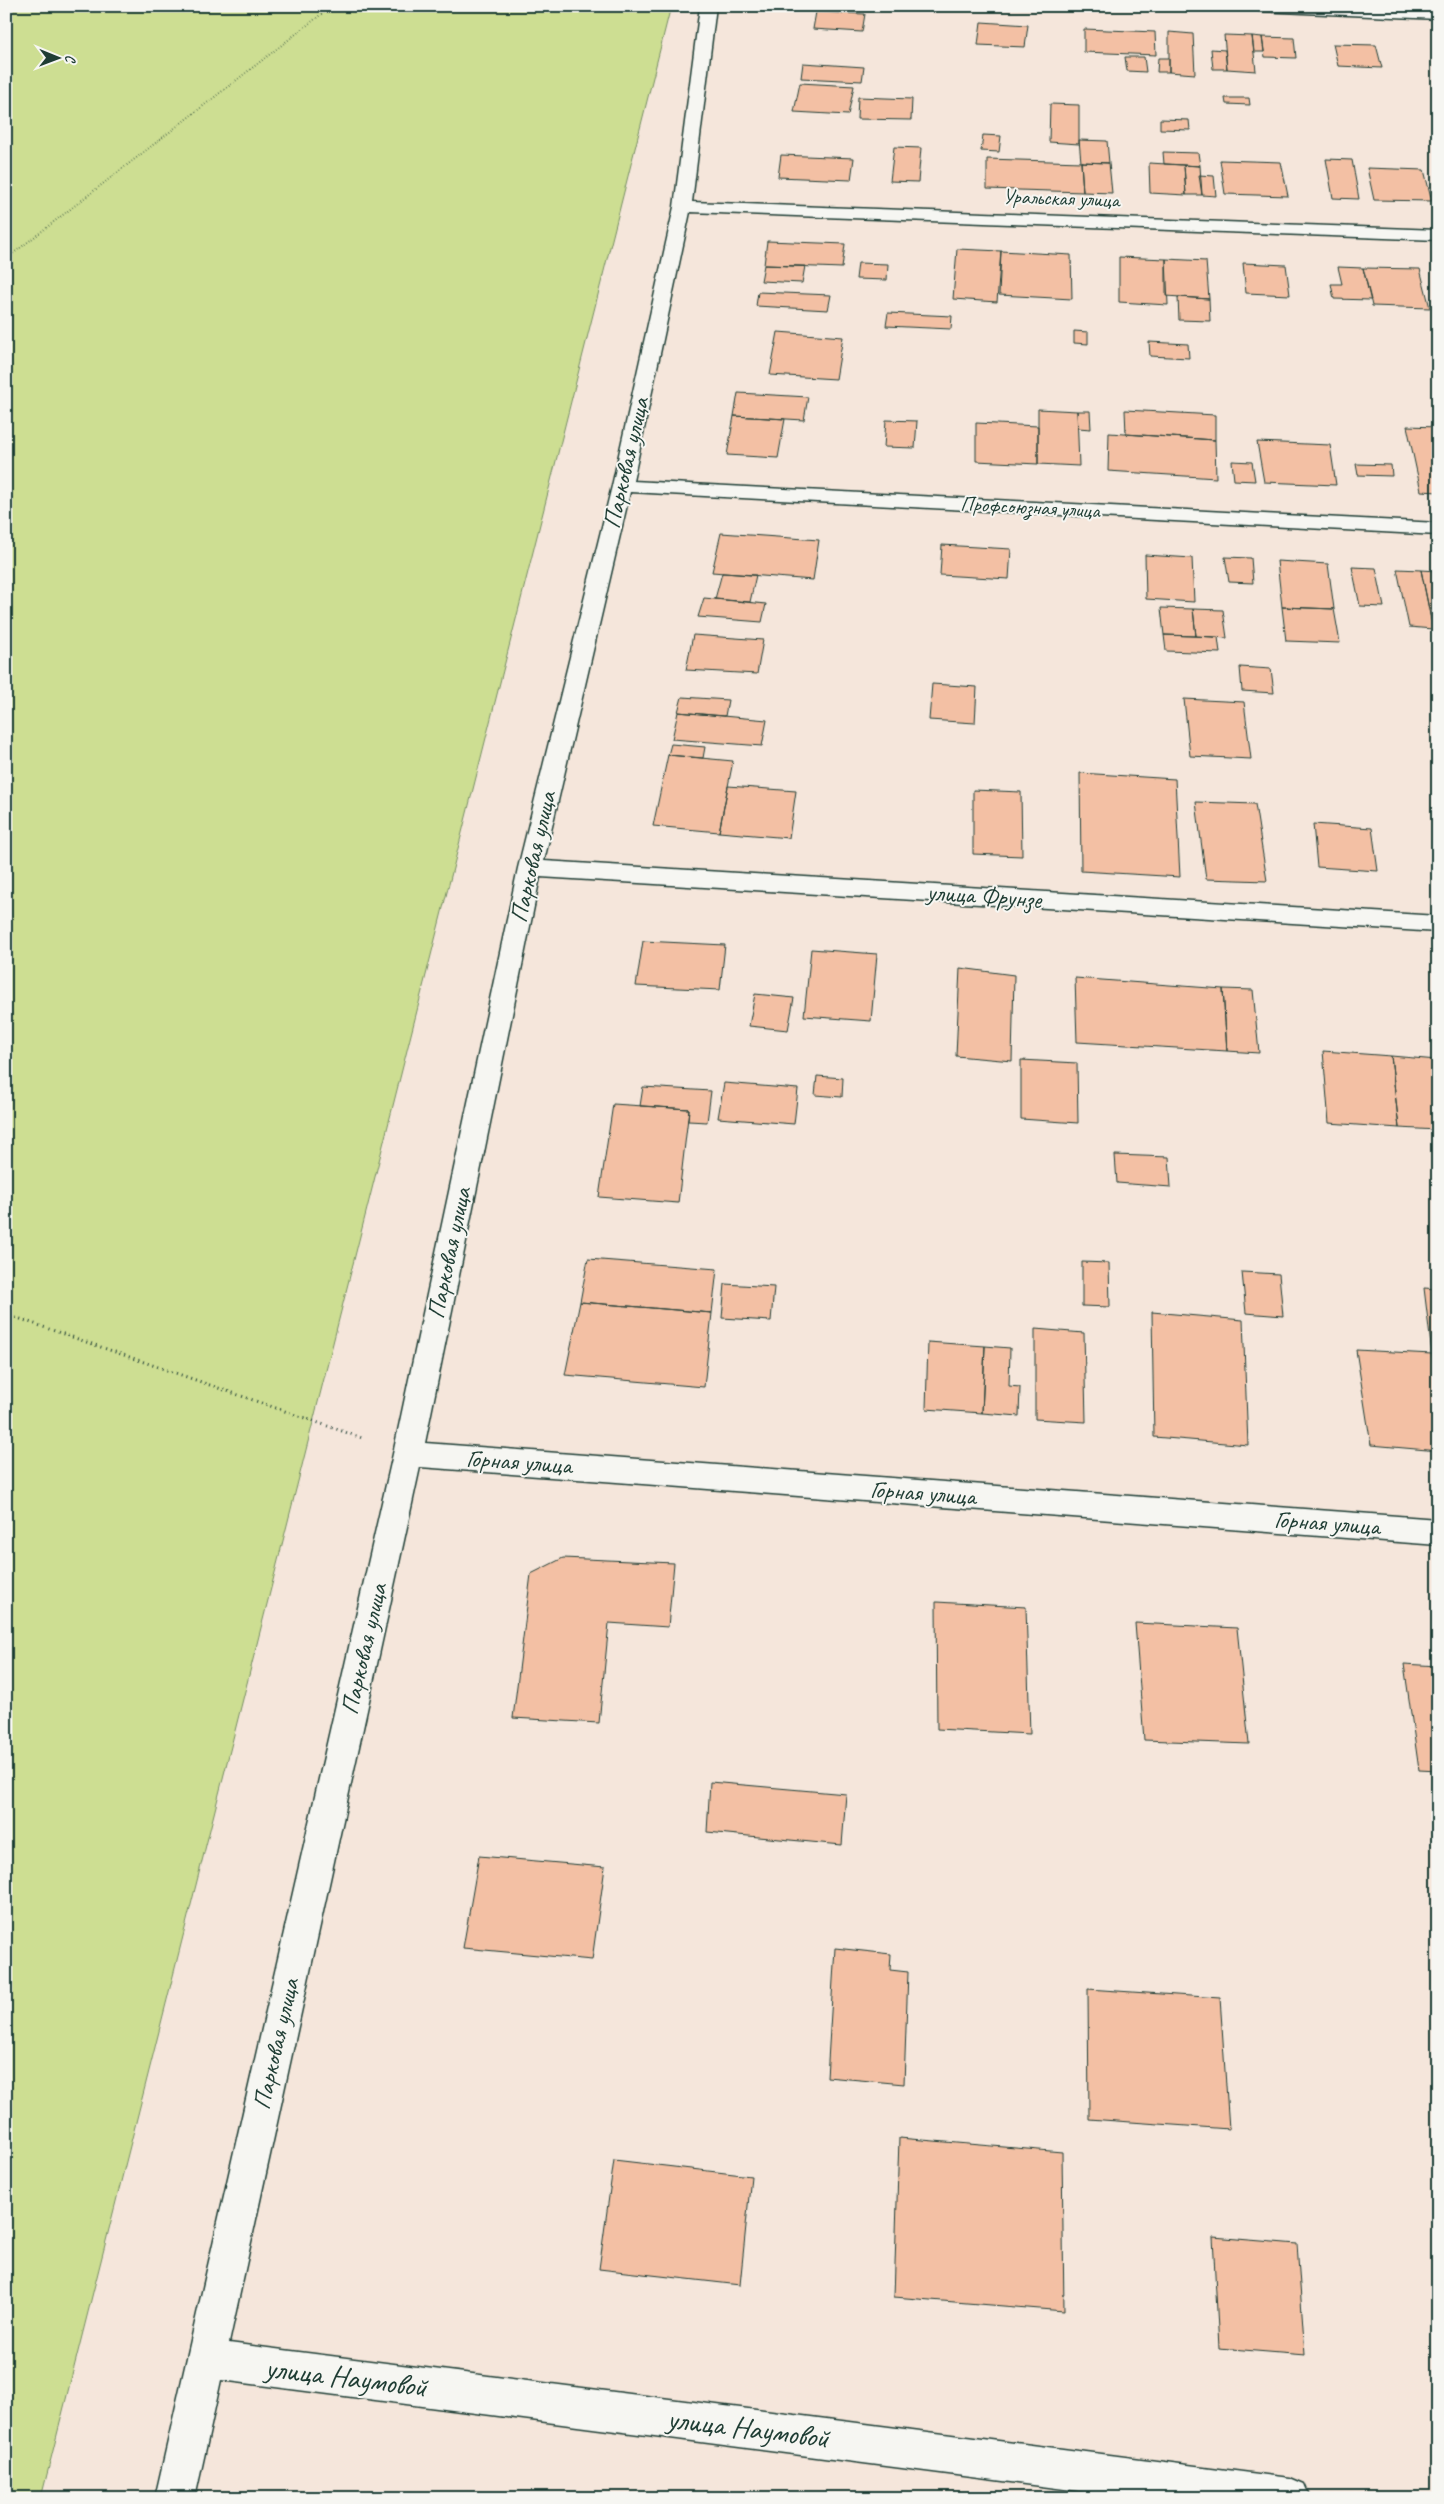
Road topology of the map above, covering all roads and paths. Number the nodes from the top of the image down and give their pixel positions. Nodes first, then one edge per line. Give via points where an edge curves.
1 (332, 6) edge
2 (708, 6) edge
3 (1259, 6) edge
4 (1438, 14) edge
5 (683, 207) junction
6 (1438, 235) edge
7 (6, 259) edge
8 (622, 486) junction
9 (1438, 529) edge
10 (530, 868) junction
11 (1438, 924) edge
12 (6, 1314) edge
13 (408, 1454) junction
14 (1438, 1532) edge
15 (206, 2359) junction
16 (175, 2498) edge
17 (1290, 2498) edge

1 - 7 path
2 - 5 street, Парковая улица
3 - 4 street
5 - 6 street, Уральская улица
5 - 8 street, Парковая улица
8 - 9 street, Профсоюзная улица
8 - 10 street, Парковая улица
10 - 11 street, улица Фрунзе
10 - 13 street, Парковая улица
12 - 13 path
13 - 14 street, Горная улица
13 - 15 street, Парковая улица
15 - 16 street, Парковая улица
15 - 17 street, улица Наумовой

